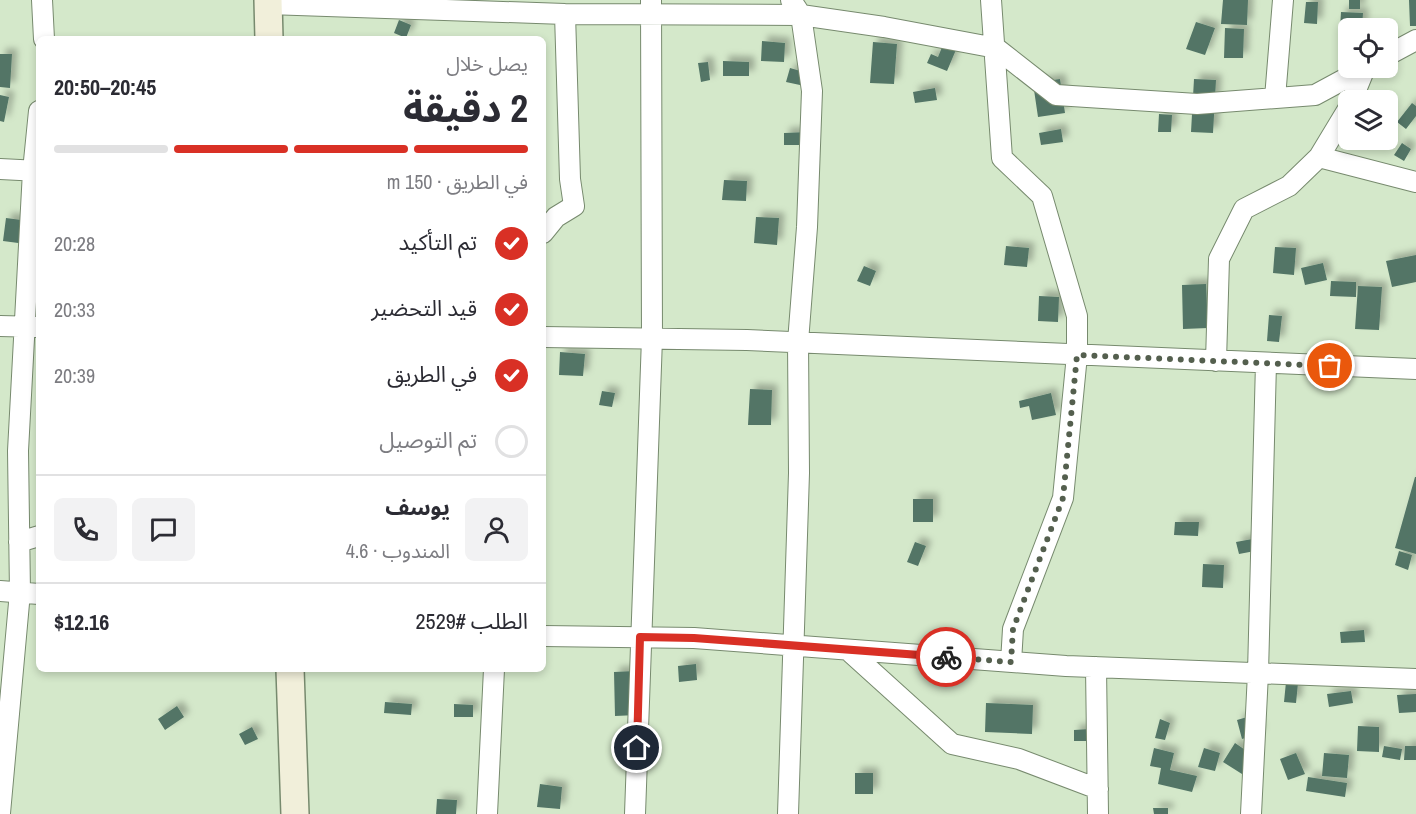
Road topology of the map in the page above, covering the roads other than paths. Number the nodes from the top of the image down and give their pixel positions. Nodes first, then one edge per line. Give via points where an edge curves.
1 (42, 0) edge
2 (991, 0) edge
3 (1283, 0) edge
4 (268, 2) edge
5 (652, 7) edge
6 (796, 8) edge
7 (565, 14) junction
8 (44, 36) edge
9 (270, 36) edge
10 (1416, 40) edge
11 (996, 48) junction
12 (1398, 50) edge
13 (1356, 90) edge
14 (1275, 98) junction
15 (1338, 126) edge
16 (1319, 157) junction
17 (0, 169) edge
18 (36, 171) edge
19 (1416, 182) edge
20 (550, 214) edge
21 (0, 326) edge
22 (33, 327) edge
23 (546, 337) edge
24 (652, 338) junction
25 (798, 342) junction
26 (1077, 355) junction
27 (1216, 361) junction
28 (1266, 363) junction
29 (1416, 369) edge
30 (36, 537) edge
31 (19, 542) junction
32 (0, 591) edge
33 (30, 593) edge
34 (546, 636) edge
35 (640, 637) junction
36 (791, 645) junction
37 (848, 650) junction
38 (1011, 662) junction
39 (1096, 667) junction
40 (290, 672) edge
41 (494, 672) edge
42 (1258, 673) junction
43 (1416, 679) edge
44 (1098, 789) junction
45 (0, 813) edge
46 (295, 814) edge
47 (487, 814) edge
48 (635, 814) edge
49 (788, 814) edge
50 (1098, 814) edge
51 (1251, 814) edge

1 - 8 street
2 - 11 street
3 - 14 street
4 - 7 street
4 - 9 street
5 - 6 street
5 - 7 street
5 - 24 street
6 - 11 street
6 - 25 street via 812,91
7 - 20 street via 574,206
10 - 12 street
11 - 14 street via 1056,95 1197,104
11 - 26 street via 1002,158 1042,196 1077,316
13 - 14 street via 1365,68 1315,95
15 - 16 street
16 - 19 street
16 - 27 street via 1289,186 1244,209 1219,259
17 - 18 street
18 - 22 street
21 - 22 street
22 - 31 street via 18,451
23 - 24 street
24 - 25 street
24 - 35 street
25 - 26 street
25 - 36 street via 800,473
26 - 27 street
26 - 38 street via 1063,498 1013,629
27 - 28 street
28 - 29 street
28 - 42 street
30 - 31 street
31 - 33 street
32 - 33 street
33 - 45 street
34 - 35 street
35 - 36 street
35 - 48 street
36 - 37 street
36 - 49 street
37 - 38 street
37 - 44 street via 952,744 1019,759
38 - 39 street
39 - 42 street
39 - 44 street
40 - 46 street
41 - 47 street
42 - 43 street
42 - 51 street
44 - 50 street

